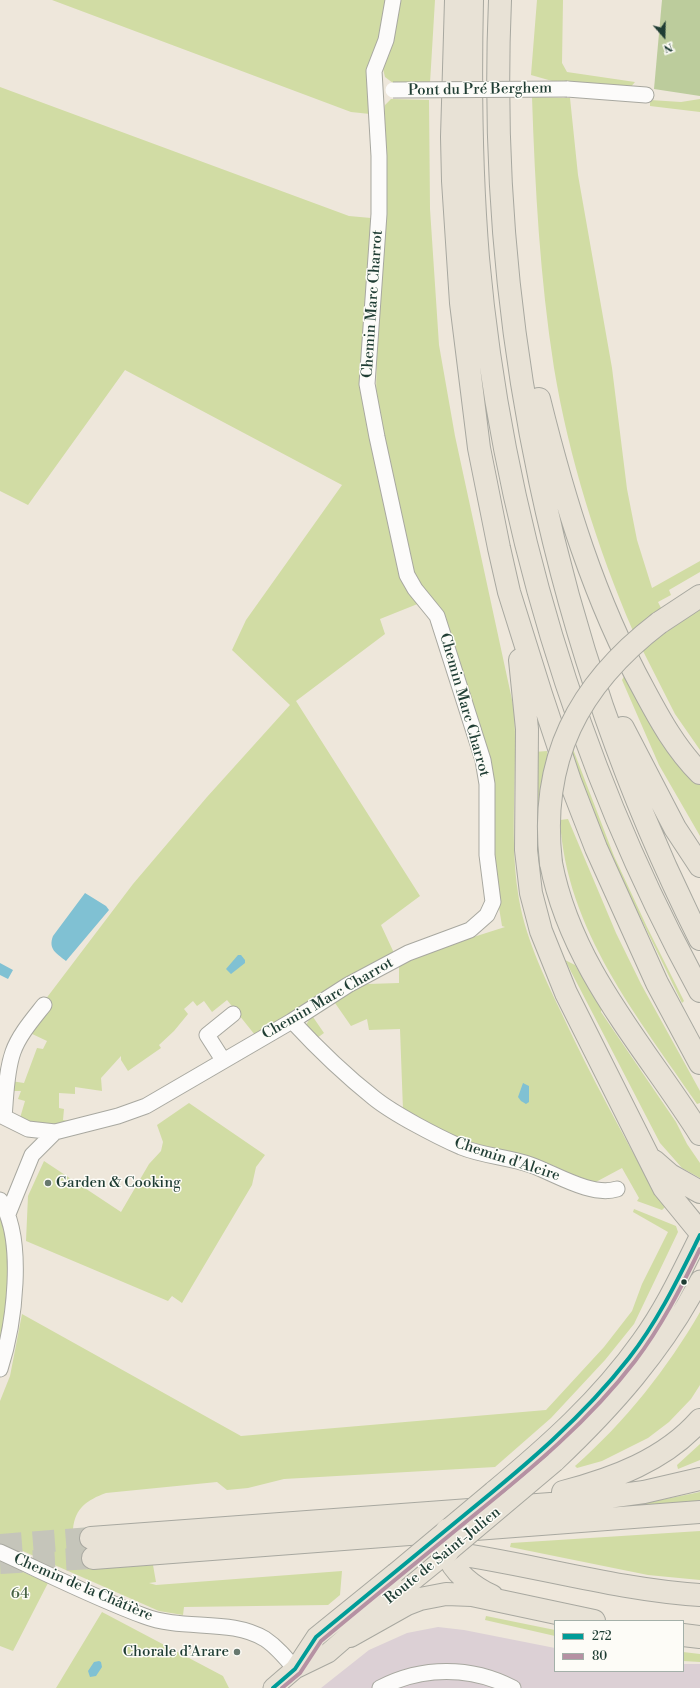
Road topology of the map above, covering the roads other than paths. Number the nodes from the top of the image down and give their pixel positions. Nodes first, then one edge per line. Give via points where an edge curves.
1 (393, 0) edge
2 (456, 0) edge
3 (472, 0) edge
4 (500, 0) edge
5 (375, 91) junction
6 (646, 94) dead end
7 (509, 282) junction
8 (510, 592) junction
9 (700, 596) edge
10 (586, 652) junction
11 (700, 773) edge
12 (700, 866) edge
13 (700, 939) edge
14 (700, 991) edge
15 (44, 1005) dead end
16 (233, 1014) dead end
17 (292, 1021) junction
18 (224, 1060) junction
19 (700, 1063) edge
20 (2, 1116) edge
21 (55, 1132) junction
22 (700, 1134) edge
23 (645, 1151) junction
24 (617, 1189) dead end
25 (700, 1192) edge
26 (0, 1200) edge
27 (8, 1214) junction
28 (700, 1233) edge
29 (700, 1280) edge
30 (0, 1369) edge
31 (700, 1420) edge
32 (700, 1478) edge
33 (496, 1509) junction
34 (700, 1512) edge
35 (447, 1530) junction
36 (352, 1540) junction
37 (0, 1552) edge
38 (447, 1553) junction
39 (700, 1595) edge
40 (518, 1606) junction
41 (589, 1620) edge
42 (684, 1635) edge
43 (350, 1636) junction
44 (700, 1637) edge
45 (295, 1669) junction
46 (272, 1688) edge
47 (380, 1688) edge
48 (512, 1688) edge

1 - 5 street, Chemin Marc Charrot via 386,40 374,71
2 - 8 highway via 452,144 461,303 479,448 494,528
3 - 14 highway via 470,116 478,259 497,402 518,508 556,649 595,762 652,897
4 - 7 highway via 499,143
5 - 6 street, Pont du Pré Berghem, bridge via 566,89
5 - 17 street, Chemin Marc Charrot via 379,214 368,384 407,575 439,621 484,760 488,784 487,855 493,902 487,915 470,930 408,953 348,984
7 - 10 highway via 519,360 538,468
7 - 11 highway via 563,490 598,592 628,660 662,723 679,749
8 - 19 highway via 570,782 596,848 657,983
8 - 23 highway via 526,705 526,850 534,906 551,960
9 - 22 highway, bridge via 630,646 605,671 584,701 568,733 556,768 550,796 548,839 562,908 586,961 621,1018
10 - 12 highway via 675,828
10 - 13 highway via 640,809
15 - 20 street via 13,1051
16 - 18 street via 207,1035
17 - 18 street, Chemin Marc Charrot
17 - 24 street, Chemin d'Alcire via 374,1098 442,1137 462,1147 530,1165 591,1189 607,1192
18 - 21 street, Chemin Marc Charrot via 146,1106
20 - 21 street via 28,1129
21 - 27 street via 32,1155
23 - 25 highway via 670,1175
23 - 28 highway via 664,1188
26 - 27 street
27 - 30 street via 14,1237 15,1260 11,1318
28 - 35 main road, Route de Saint-Julien, bridge via 655,1318 627,1360 579,1414 523,1467
29 - 38 main road, Route de Saint-Julien, bridge via 671,1329 642,1370 604,1414 555,1462
31 - 33 highway via 660,1454 624,1473
32 - 33 highway via 604,1499
33 - 36 highway via 92,1548
34 - 36 highway
35 - 38 highway, bridge
35 - 45 main road, Route de Saint-Julien, bridge via 316,1637
36 - 39 highway via 470,1555 635,1589
37 - 45 street, Chemin de la Châtière via 151,1619 183,1625 236,1629 257,1635 275,1647
38 - 40 highway via 450,1563 463,1577 490,1595
38 - 43 main road, Route de Saint-Julien
40 - 41 highway
40 - 43 highway via 472,1595 434,1596 407,1604
42 - 44 highway
43 - 45 main road, Route de Saint-Julien via 328,1654
45 - 46 main road, Route de Saint-Julien
47 - 48 street via 406,1676 447,1671 483,1676

